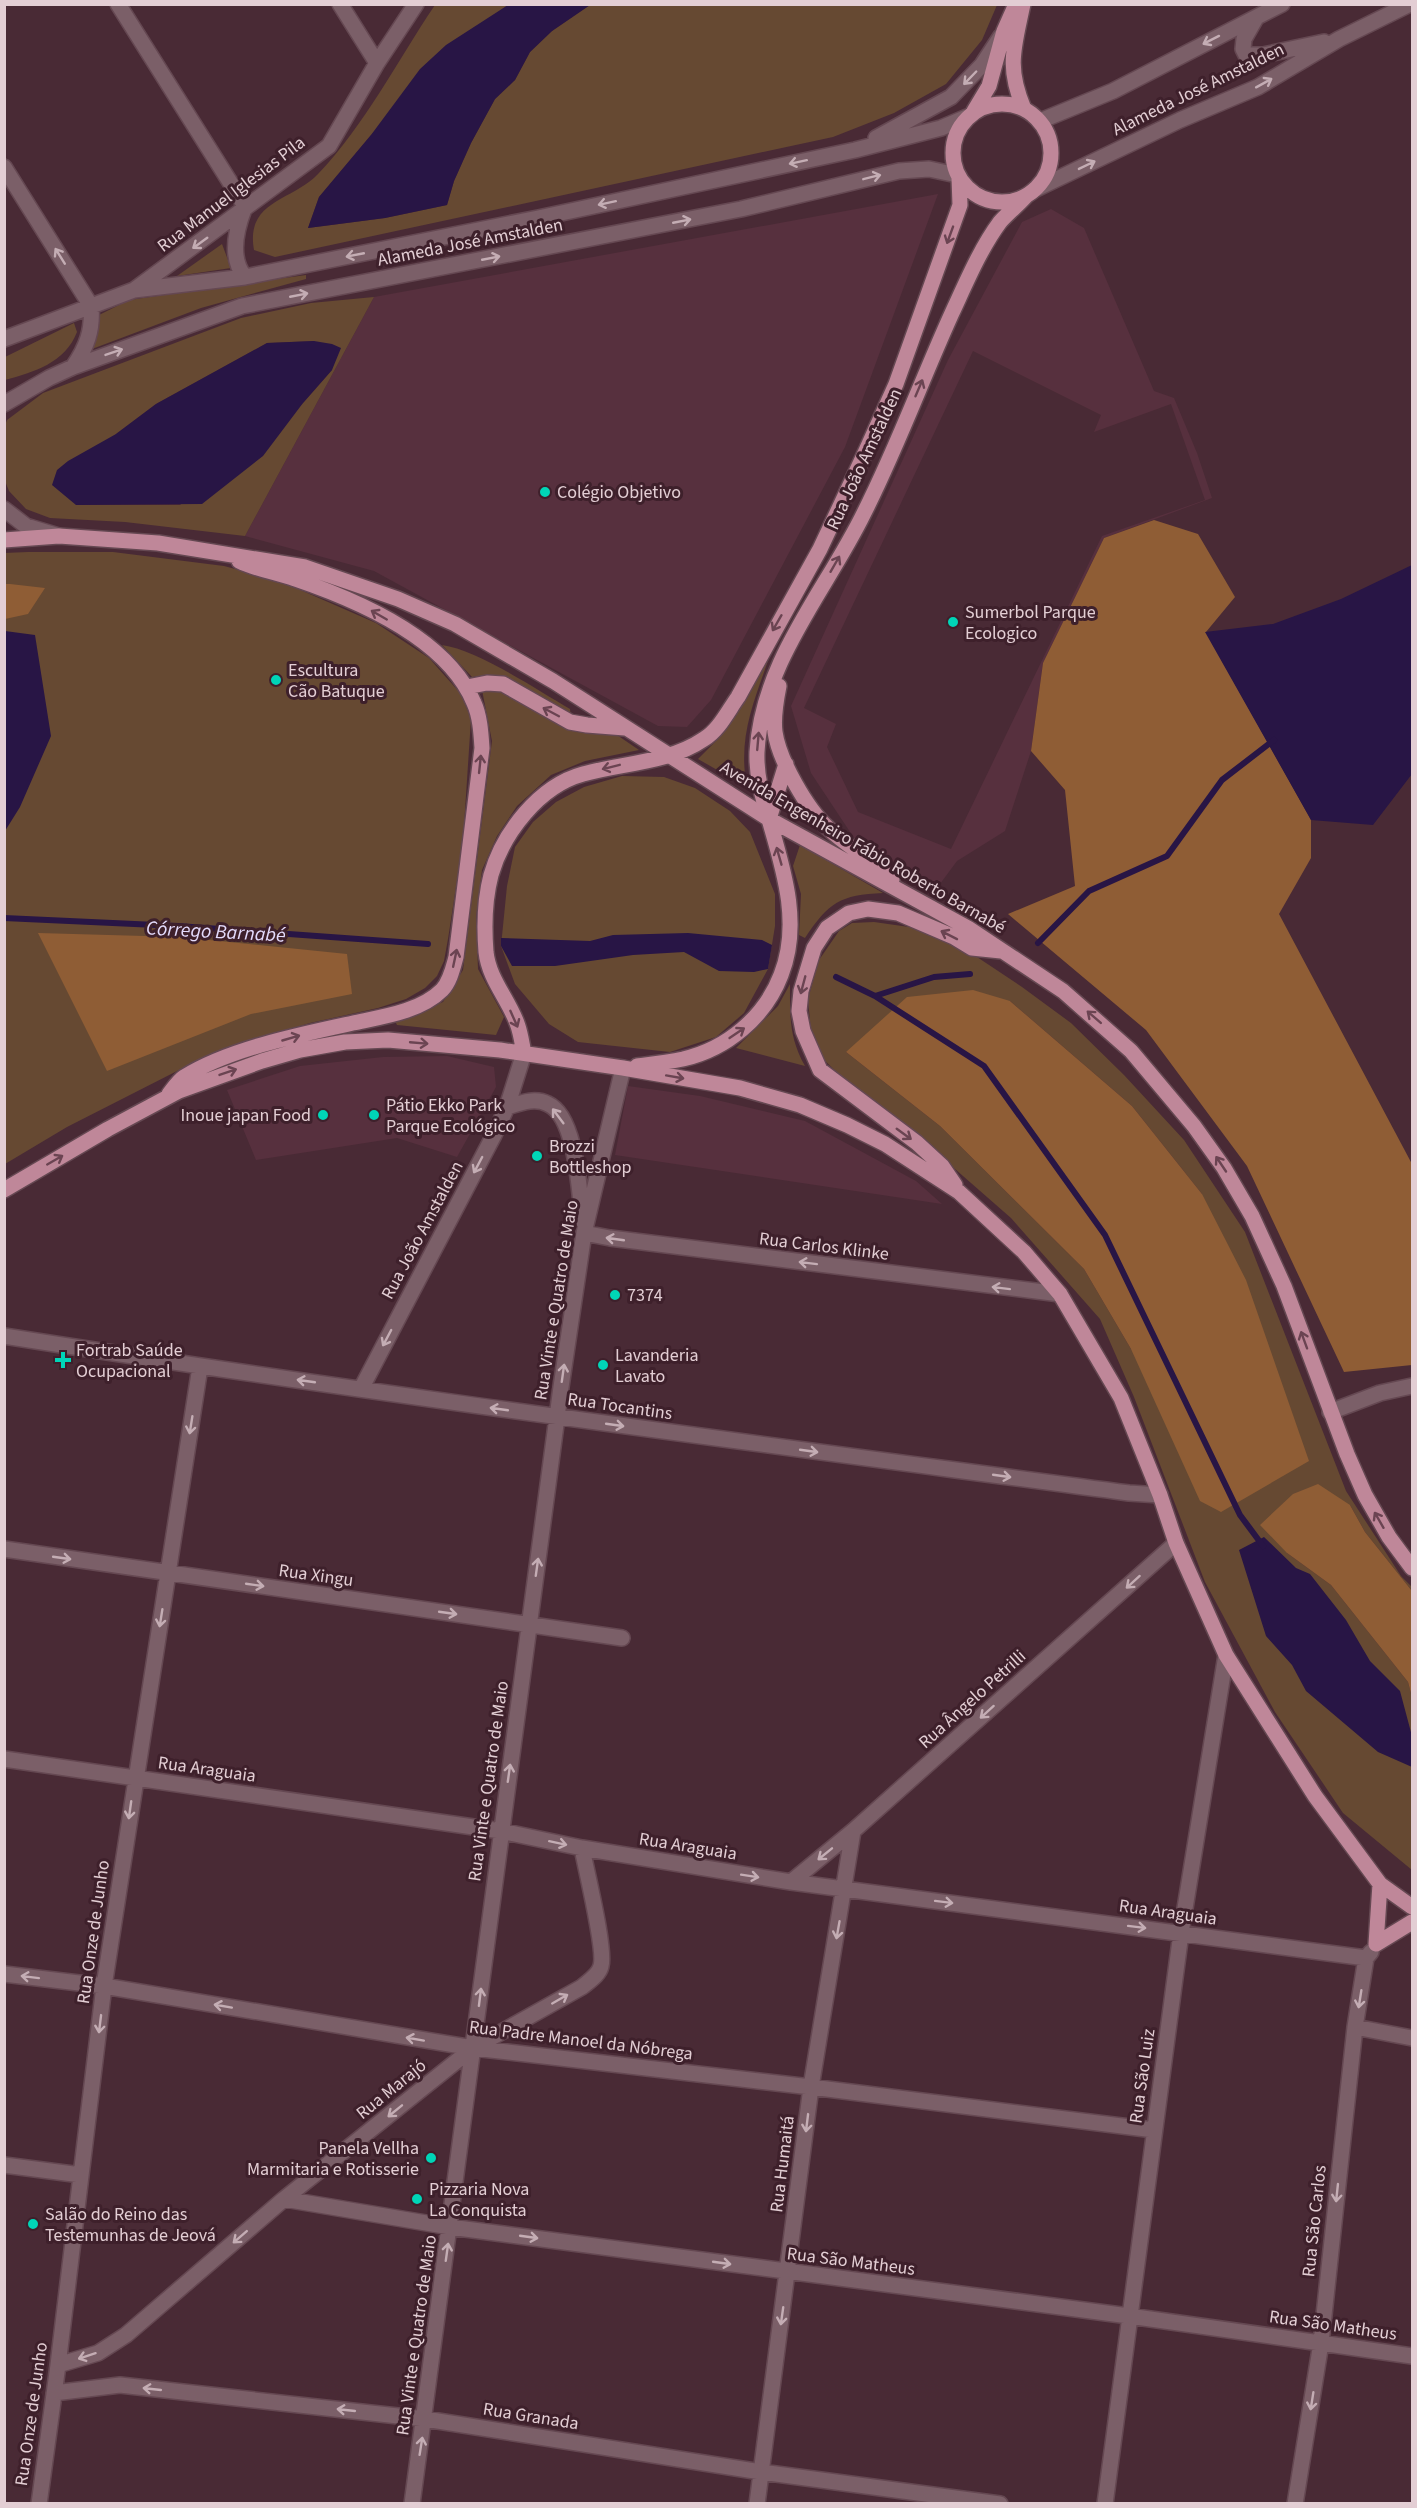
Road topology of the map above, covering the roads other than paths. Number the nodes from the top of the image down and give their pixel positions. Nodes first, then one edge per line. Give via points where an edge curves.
1 (118, 4) edge
2 (340, 4) edge
3 (416, 4) edge
4 (1016, 4) edge
5 (1023, 4) edge
6 (1282, 4) edge
7 (1410, 4) edge
8 (1256, 18) junction
9 (1004, 31) junction
10 (1339, 39) junction
11 (377, 63) junction
12 (1024, 109) junction
13 (970, 114) junction
14 (1040, 121) junction
15 (855, 150) junction
16 (4, 167) edge
17 (958, 177) junction
18 (1030, 193) junction
19 (245, 206) junction
20 (245, 277) junction
21 (134, 290) junction
22 (91, 306) junction
23 (4, 339) edge
24 (73, 367) junction
25 (4, 404) edge
26 (4, 509) edge
27 (59, 537) junction
28 (4, 540) edge
29 (225, 554) junction
30 (787, 647) junction
31 (467, 687) junction
32 (628, 728) junction
33 (668, 756) junction
34 (786, 764) junction
35 (769, 819) junction
36 (902, 891) junction
37 (1004, 951) junction
38 (524, 1053) junction
39 (622, 1068) junction
40 (166, 1098) junction
41 (507, 1107) junction
42 (4, 1190) edge
43 (959, 1192) junction
44 (584, 1233) junction
45 (1060, 1294) junction
46 (4, 1336) edge
47 (200, 1367) junction
48 (1413, 1386) edge
49 (361, 1389) junction
50 (1330, 1412) junction
51 (557, 1417) junction
52 (1160, 1495) junction
53 (1176, 1543) junction
54 (4, 1549) edge
55 (1413, 1568) edge
56 (169, 1573) junction
57 (529, 1624) junction
58 (622, 1638) dead end
59 (1226, 1655) junction
60 (4, 1759) edge
61 (135, 1779) junction
62 (501, 1831) junction
63 (853, 1831) junction
64 (582, 1848) junction
65 (790, 1882) junction
66 (1380, 1884) junction
67 (845, 1889) junction
68 (1413, 1907) edge
69 (1413, 1922) edge
70 (1181, 1933) junction
71 (1376, 1944) junction
72 (1366, 1959) junction
73 (4, 1974) edge
74 (104, 1986) junction
75 (1355, 2027) junction
76 (1413, 2038) edge
77 (473, 2048) junction
78 (811, 2087) junction
79 (1154, 2130) junction
80 (4, 2164) edge
81 (81, 2175) junction
82 (284, 2199) junction
83 (450, 2227) junction
84 (788, 2272) junction
85 (1129, 2316) junction
86 (1321, 2343) junction
87 (1413, 2356) edge
88 (58, 2365) junction
89 (54, 2393) junction
90 (425, 2419) junction
91 (761, 2472) junction
92 (39, 2504) edge
93 (412, 2504) edge
94 (757, 2504) edge
95 (1000, 2504) edge
96 (1105, 2504) edge
97 (1295, 2504) edge

1 - 19 street
2 - 11 street
3 - 11 street, Rua Manuel Iglesias Pila
4 - 9 main road
5 - 12 main road via 1011,63
6 - 8 street
7 - 10 street, Alameda José Amstalden
8 - 10 street via 1244,39 1246,55
8 -> 14 street via 1113,91
9 - 13 main road via 989,86
9 -> 15 street via 982,66 951,97
18 -> 10 street, Alameda José Amstalden via 1258,87
11 - 19 street, Rua Manuel Iglesias Pila via 329,146
12 - 13 main road via 990,104
12 - 14 main road
13 - 15 street, Alameda José Amstalden via 940,128
13 - 17 main road via 955,135 952,155
14 - 18 main road via 1047,132 1051,158 1048,171
15 -> 20 street, Alameda José Amstalden
22 -> 16 street
17 - 18 main road via 981,199 1012,202
24 -> 17 street, Alameda José Amstalden via 242,306 741,209 899,171 929,169
17 -> 33 main road, Rua João Amstalden via 960,205 956,220 896,384 820,549 722,720 707,738
30 -> 18 main road, Rua João Amstalden via 864,514 986,243 1001,221
19 - 20 street via 236,231 236,248 239,269
19 -> 21 street, Rua Manuel Iglesias Pila
20 - 21 street, Alameda José Amstalden
21 - 22 street, Rua Manuel Iglesias Pila
22 - 23 street, Rua Manuel Iglesias Pila
22 - 24 street via 86,350
24 - 25 street, Alameda José Amstalden
26 - 27 street via 26,526
27 - 28 main road, Avenida Engenheiro Fábio Roberto Barnabé
27 - 29 main road, Avenida Engenheiro Fábio Roberto Barnabé via 114,538
31 -> 29 main road via 431,648 367,608
29 - 32 main road, Avenida Engenheiro Fábio Roberto Barnabé via 305,567 398,599 455,624
30 - 34 main road via 775,715 775,732
35 -> 30 main road, Rua João Amstalden via 758,773 759,730
32 -> 31 main road via 570,722 502,684
40 -> 31 main road via 182,1078 216,1061 399,1012 442,990 456,957 482,748 476,705
32 - 33 main road, Avenida Engenheiro Fábio Roberto Barnabé
33 - 35 main road, Avenida Engenheiro Fábio Roberto Barnabé
33 -> 38 main road, Rua João Amstalden via 579,775 561,784 523,816 501,850 491,876 486,954 491,973 518,1026
34 - 35 main road
34 - 36 main road via 827,828 882,868
35 - 36 main road, Avenida Engenheiro Fábio Roberto Barnabé
39 -> 35 main road, Rua João Amstalden via 685,1059 711,1049 741,1032 770,998 782,974 790,928 784,873
36 - 37 main road, Avenida Engenheiro Fábio Roberto Barnabé
37 -> 43 main road via 972,948 898,913 868,909 849,913 827,928 814,948 801,991 803,1031 820,1070 917,1143 942,1166
50 -> 37 main road, Avenida Engenheiro Fábio Roberto Barnabé via 1284,1286 1252,1216 1224,1168 1131,1051 1063,991
38 - 39 main road
40 -> 38 main road via 262,1061 345,1042 388,1040
38 - 41 street, Rua João Amstalden
39 -> 43 main road via 740,1088 800,1105 885,1144
39 - 44 street, Rua Vinte e Quatro de Maio
42 -> 40 main road
44 -> 41 street via 576,1165 562,1119 549,1104 531,1100
41 -> 49 street, Rua João Amstalden
43 - 45 main road via 1024,1252
45 -> 44 street, Rua Carlos Klinke
51 -> 44 street, Rua Vinte e Quatro de Maio
45 - 52 main road via 1121,1398
46 - 47 street, Rua Tocantins
49 -> 47 street, Rua Tocantins
47 -> 56 street, Rua Onze de Junho
48 - 50 street via 1380,1393
51 -> 49 street, Rua Tocantins
55 -> 50 main road, Avenida Engenheiro Fábio Roberto Barnabé via 1365,1496
51 -> 52 street, Rua Tocantins
57 -> 51 street, Rua Vinte e Quatro de Maio
52 - 53 main road
53 - 59 main road
53 -> 63 street, Rua Ângelo Petrilli
54 -> 56 street, Rua Xingu
56 -> 57 street, Rua Xingu
56 -> 61 street, Rua Onze de Junho
57 - 58 street, Rua Xingu
62 -> 57 street, Rua Vinte e Quatro de Maio
59 - 66 main road via 1315,1796
59 - 70 street, Rua São Luiz
60 - 61 street, Rua Araguaia
61 - 62 street, Rua Araguaia
61 -> 74 street, Rua Onze de Junho
62 -> 64 street, Rua Araguaia
77 -> 62 street, Rua Vinte e Quatro de Maio
63 -> 65 street, Rua Ângelo Petrilli
63 - 67 street, Rua Humaitá
64 -> 65 street, Rua Araguaia
77 -> 64 street, Rua Marajó via 582,1987 602,1966
65 - 67 street, Rua Araguaia
66 - 68 main road
66 - 71 main road
67 -> 70 street, Rua Araguaia
67 -> 78 street, Rua Humaitá
69 - 71 main road
70 - 72 street, Rua Araguaia
70 - 79 street, Rua São Luiz
71 - 72 street, Rua São Carlos
72 -> 75 street, Rua São Carlos
74 -> 73 street, Rua Padre Manoel da Nóbrega
77 -> 74 street, Rua Padre Manoel da Nóbrega
74 -> 81 street, Rua Onze de Junho
75 - 76 street
75 -> 86 street, Rua São Carlos
77 - 78 street, Rua Padre Manoel da Nóbrega
77 -> 82 street, Rua Marajó
77 - 83 street, Rua Vinte e Quatro de Maio
78 - 79 street, Rua Padre Manoel da Nóbrega
78 -> 84 street, Rua Humaitá
79 - 85 street, Rua São Luiz
80 - 81 street
81 - 88 street, Rua Onze de Junho
82 - 83 street, Rua São Matheus
82 -> 88 street, Rua Marajó via 126,2336 98,2353
83 -> 84 street, Rua São Matheus
90 -> 83 street, Rua Vinte e Quatro de Maio
84 - 85 street, Rua São Matheus
84 -> 91 street, Rua Humaitá
85 - 86 street, Rua São Matheus
85 - 96 street, Rua São Luiz
86 - 87 street, Rua São Matheus
86 -> 97 street, Rua São Carlos
88 - 89 street, Rua Onze de Junho
90 -> 89 street, Rua Granada via 120,2385
89 - 92 street, Rua Onze de Junho
90 - 91 street, Rua Granada
93 -> 90 street, Rua Vinte e Quatro de Maio
91 - 94 street, Rua Humaitá
91 - 95 street, Rua Granada

